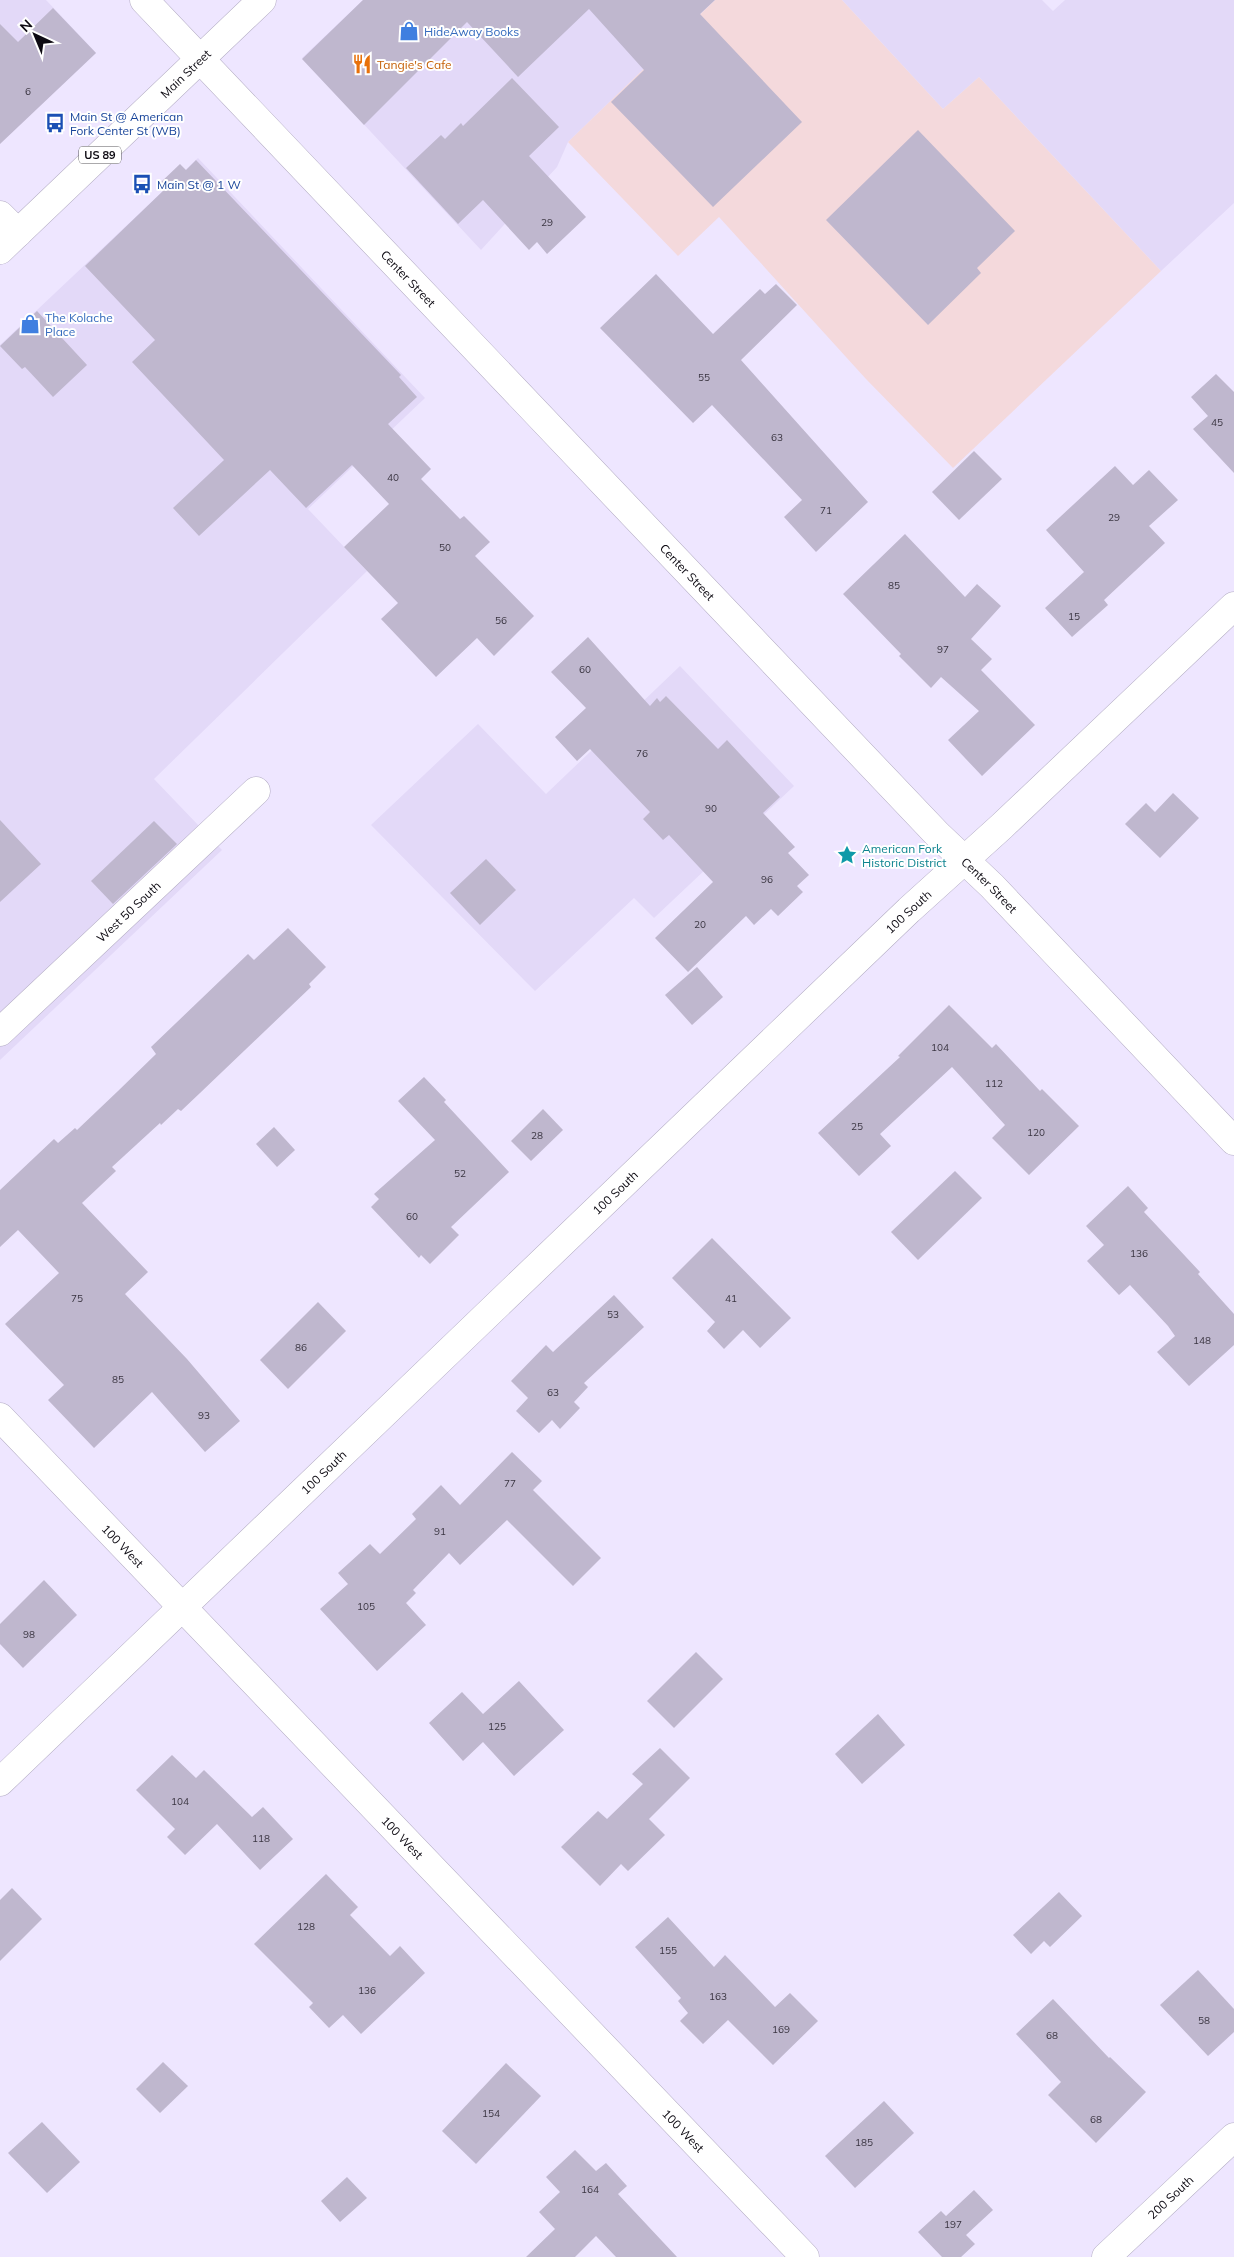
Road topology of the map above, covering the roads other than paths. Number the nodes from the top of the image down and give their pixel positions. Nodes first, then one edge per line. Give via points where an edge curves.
1 (144, 0) edge
2 (262, 0) edge
3 (200, 59) junction
4 (6, 233) edge
5 (1234, 606) edge
6 (256, 791) dead end
7 (964, 860) junction
8 (0, 1032) edge
9 (1234, 1141) edge
10 (0, 1417) edge
11 (181, 1608) junction
12 (0, 1782) edge
13 (1234, 2137) edge
14 (805, 2257) edge
15 (1106, 2257) edge

1 - 3 street, Center Street
2 - 3 street, Main Street / US 89
3 - 4 street, Main Street / US 89
3 - 7 street, Center Street
5 - 7 street, 100 South
6 - 8 street, West 50 South
7 - 9 street, Center Street
7 - 11 street, 100 South
10 - 11 street, 100 West
11 - 12 street, 100 South
11 - 14 street, 100 West
13 - 15 street, 200 South

